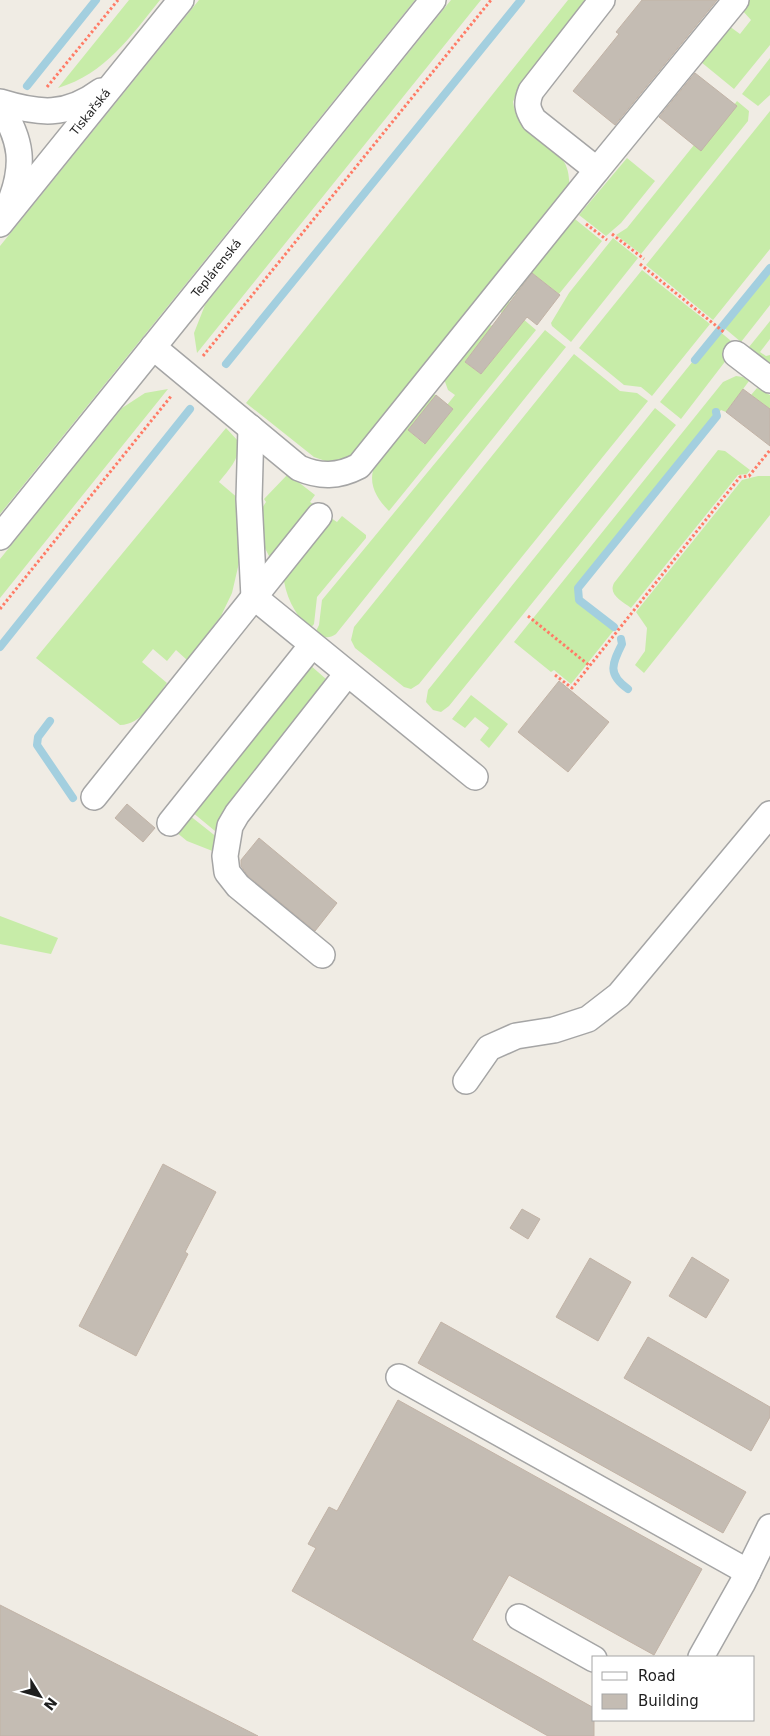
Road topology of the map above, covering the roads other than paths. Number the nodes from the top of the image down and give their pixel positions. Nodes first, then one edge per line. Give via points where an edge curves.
1 (181, 0) edge
2 (433, 0) edge
3 (602, 0) edge
4 (736, 0) edge
5 (118, 77) junction
6 (0, 102) edge
7 (0, 106) edge
8 (597, 170) junction
9 (0, 223) edge
10 (732, 345) road end
11 (153, 347) junction
12 (770, 380) edge
13 (251, 428) junction
14 (319, 516) dead end
15 (0, 537) edge
16 (254, 597) junction
17 (312, 645) junction
18 (347, 674) junction
19 (475, 777) dead end
20 (94, 797) dead end
21 (770, 814) edge
22 (170, 823) dead end
23 (322, 955) dead end
24 (466, 1081) dead end
25 (399, 1377) dead end
26 (770, 1527) edge
27 (748, 1572) junction
28 (519, 1617) dead end
29 (702, 1656) edge
30 (592, 1658) edge

1 - 5 street, Tiskařská
2 - 11 street, Teplárenská
3 - 8 street via 531,91 527,101 528,111 534,120
4 - 8 street
5 - 6 street via 83,103 66,109 35,112
5 - 9 street, Tiskařská
7 - 9 street via 15,135 21,168 16,189
8 - 13 street via 359,466 334,476 310,473 291,462
10 - 12 street
11 - 13 street
11 - 15 street, Teplárenská
13 - 16 street via 249,500
14 - 16 street
16 - 17 street
16 - 20 street
17 - 18 street
17 - 22 street
18 - 19 street
18 - 23 street via 237,814 226,842 227,872 238,886
21 - 24 street via 619,995 588,1019 554,1030 516,1036 489,1048
25 - 27 street
26 - 27 street
27 - 29 street
28 - 30 street

